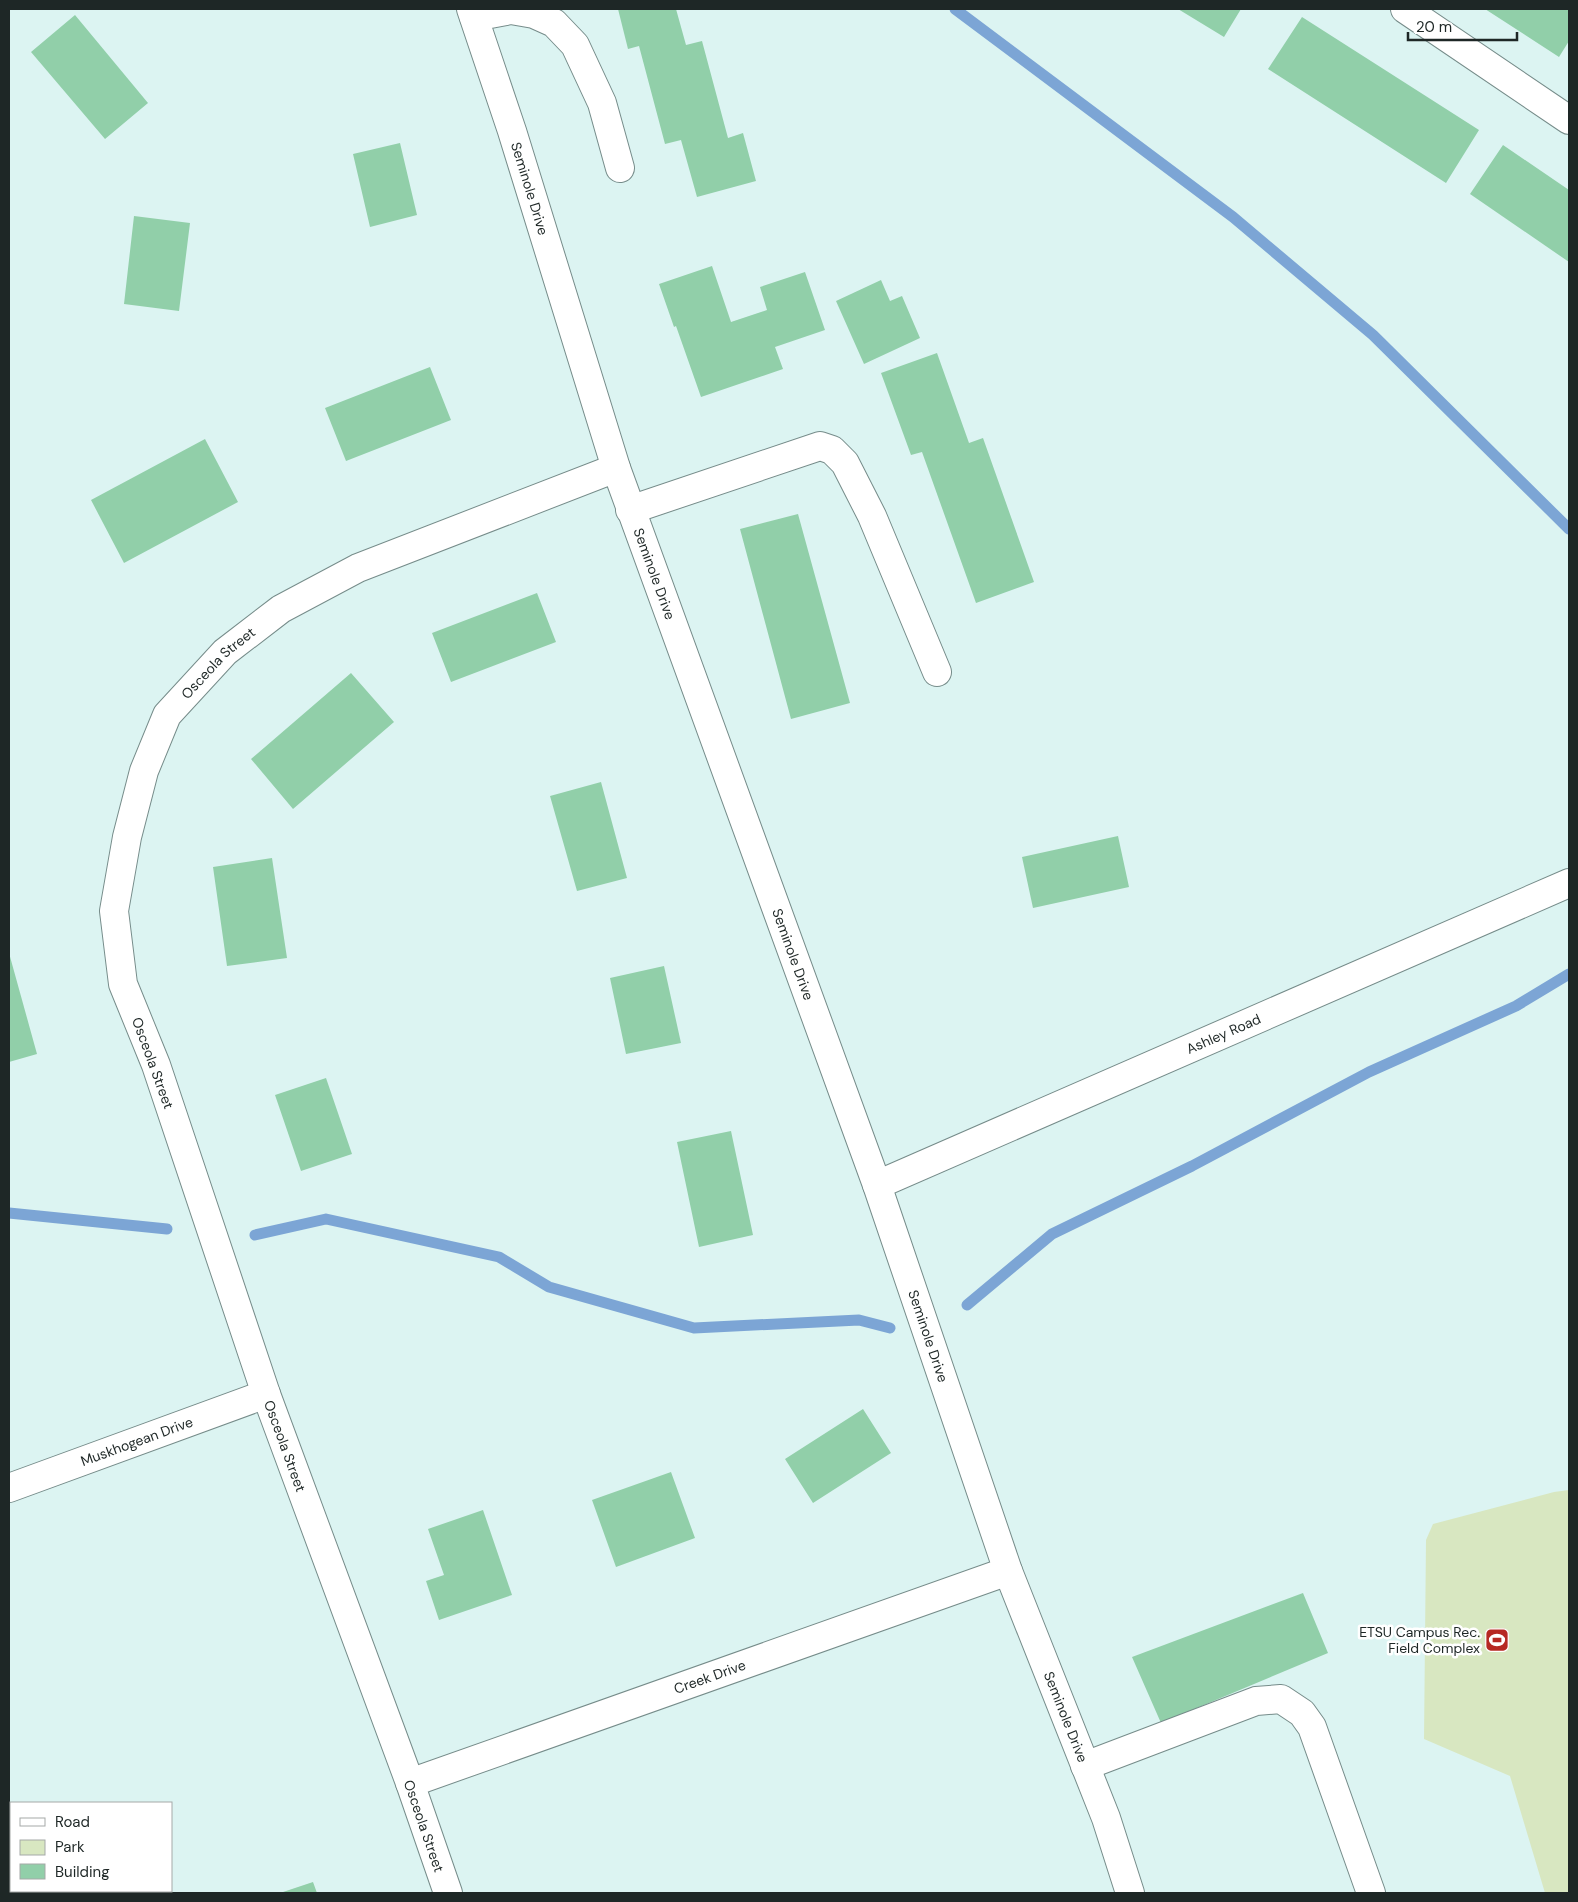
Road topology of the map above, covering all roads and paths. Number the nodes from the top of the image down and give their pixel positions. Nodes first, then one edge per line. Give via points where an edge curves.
1 (1405, 9) edge
2 (472, 13) edge
3 (1569, 120) edge
4 (620, 168) dead end
5 (616, 468) junction
6 (630, 510) junction
7 (937, 672) dead end
8 (1569, 883) edge
9 (877, 1185) junction
10 (266, 1394) junction
11 (9, 1488) edge
12 (1008, 1571) junction
13 (1085, 1766) junction
14 (410, 1783) junction
15 (448, 1893) edge
16 (1130, 1893) edge
17 (1371, 1893) edge

1 - 3 street
2 - 4 street via 512,10 534,14 554,23 575,45 602,103
2 - 5 street, Seminole Drive via 512,131
5 - 6 street, Seminole Drive
5 - 10 street, Osceola Street via 358,568 281,609 225,652 167,716 144,771 127,837 114,911 123,984 156,1065
6 - 7 street via 820,446 832,450 846,463 872,516
6 - 9 street, Seminole Drive
8 - 9 street, Ashley Road
9 - 12 street, Seminole Drive
10 - 11 street, Muskhogean Drive
10 - 14 street, Osceola Street
12 - 13 street, Seminole Drive
12 - 14 street, Creek Drive
13 - 16 street, Seminole Drive
13 - 17 street via 1256,1701 1281,1699 1302,1713 1312,1727
14 - 15 street, Osceola Street

